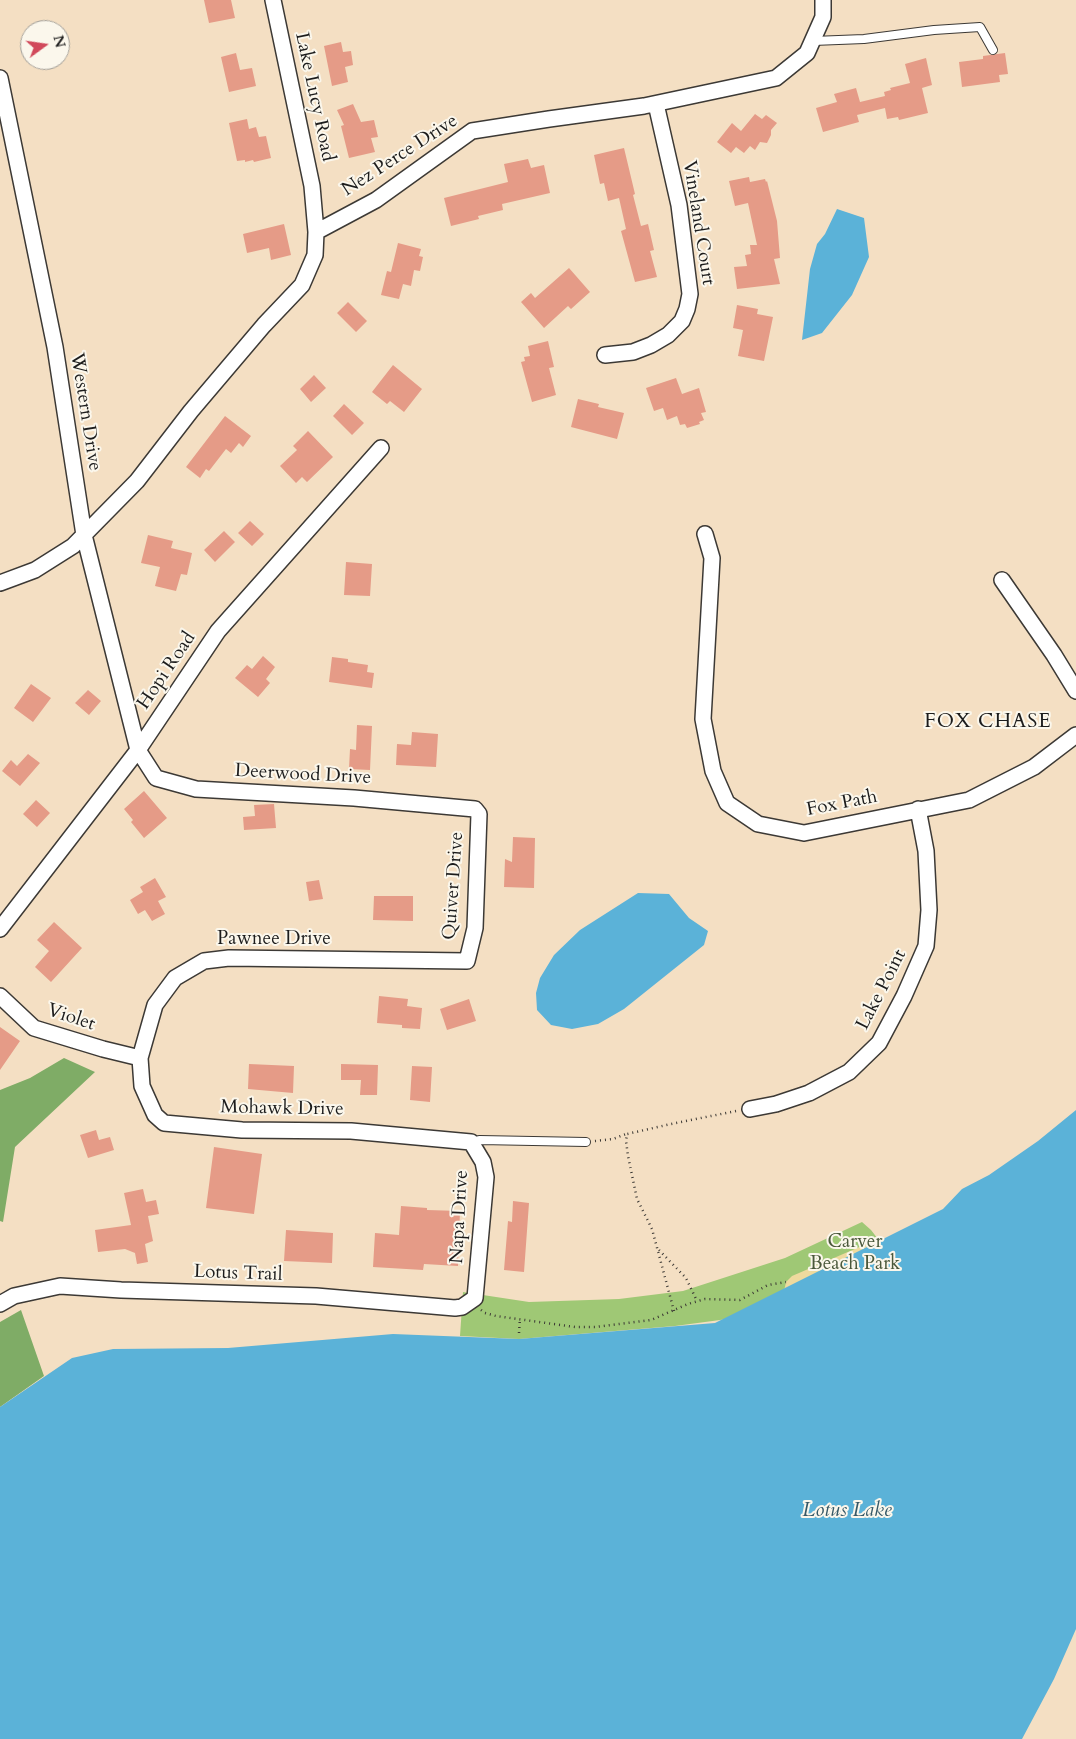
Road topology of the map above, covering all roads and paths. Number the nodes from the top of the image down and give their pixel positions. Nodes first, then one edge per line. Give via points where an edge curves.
1 (273, 0) edge
2 (823, 0) edge
3 (812, 41) junction
4 (993, 50) dead end
5 (0, 78) edge
6 (656, 104) junction
7 (316, 232) junction
8 (605, 355) dead end
9 (381, 448) dead end
10 (705, 534) dead end
11 (84, 535) junction
12 (1002, 580) dead end
13 (0, 583) edge
14 (1076, 691) edge
15 (1076, 735) edge
16 (138, 750) junction
17 (918, 809) junction
18 (479, 814) joint
19 (0, 929) edge
20 (467, 961) joint
21 (0, 996) edge
22 (140, 1058) junction
23 (750, 1109) joint
24 (627, 1134) junction
25 (471, 1142) junction
26 (586, 1142) joint
27 (658, 1249) junction
28 (786, 1282) dead end
29 (472, 1300) junction
30 (698, 1302) junction
31 (0, 1304) edge
32 (674, 1311) junction
33 (520, 1318) junction
34 (519, 1333) dead end

1 - 7 street, Lake Lucy Road via 312,186
2 - 3 street, Nez Perce Drive via 823,17
3 - 4 lane via 980,27
3 - 6 street, Nez Perce Drive via 807,53 776,78
5 - 11 street, Western Drive via 55,348
6 - 7 street, Nez Perce Drive via 472,131 376,200
6 - 8 street, Vineland Court via 679,205 690,294 687,309 682,321 651,345 633,352
7 - 11 street via 315,255 302,285 191,411 137,481
9 - 16 street, Hopi Road via 218,630
10 - 17 street, Fox Path via 712,558 704,719 712,771 727,803 758,824 804,833
11 - 13 street via 73,546 34,570
11 - 16 street, Western Drive
12 - 14 street
15 - 17 street, Fox Path via 1034,767 969,800
16 - 18 street, Deerwood Drive via 156,778 196,789 363,798 475,809
16 - 19 street, Hopi Road
17 - 23 street, Lake Point via 926,851 929,910 926,946 879,1044 849,1072 809,1093
18 - 20 street, Quiver Drive via 475,928
20 - 22 street, Pawnee Drive via 244,958 204,961 175,978 155,1005
21 - 22 street, Violet via 34,1028
22 - 25 street, Mohawk Drive via 142,1086 154,1115 164,1123 242,1130 350,1131
23 - 24 path
24 - 26 path
24 - 27 path via 637,1199 652,1228
25 - 26 lane
25 - 29 street, Napa Drive via 483,1162 486,1177
27 - 30 path via 686,1278
27 - 32 path
28 - 30 path via 768,1285 740,1300 705,1299
29 - 31 street, Lotus Trail via 455,1308 316,1296 60,1286 14,1296
29 - 33 path via 485,1314
30 - 32 path
32 - 33 path via 651,1320 595,1327
33 - 34 path

